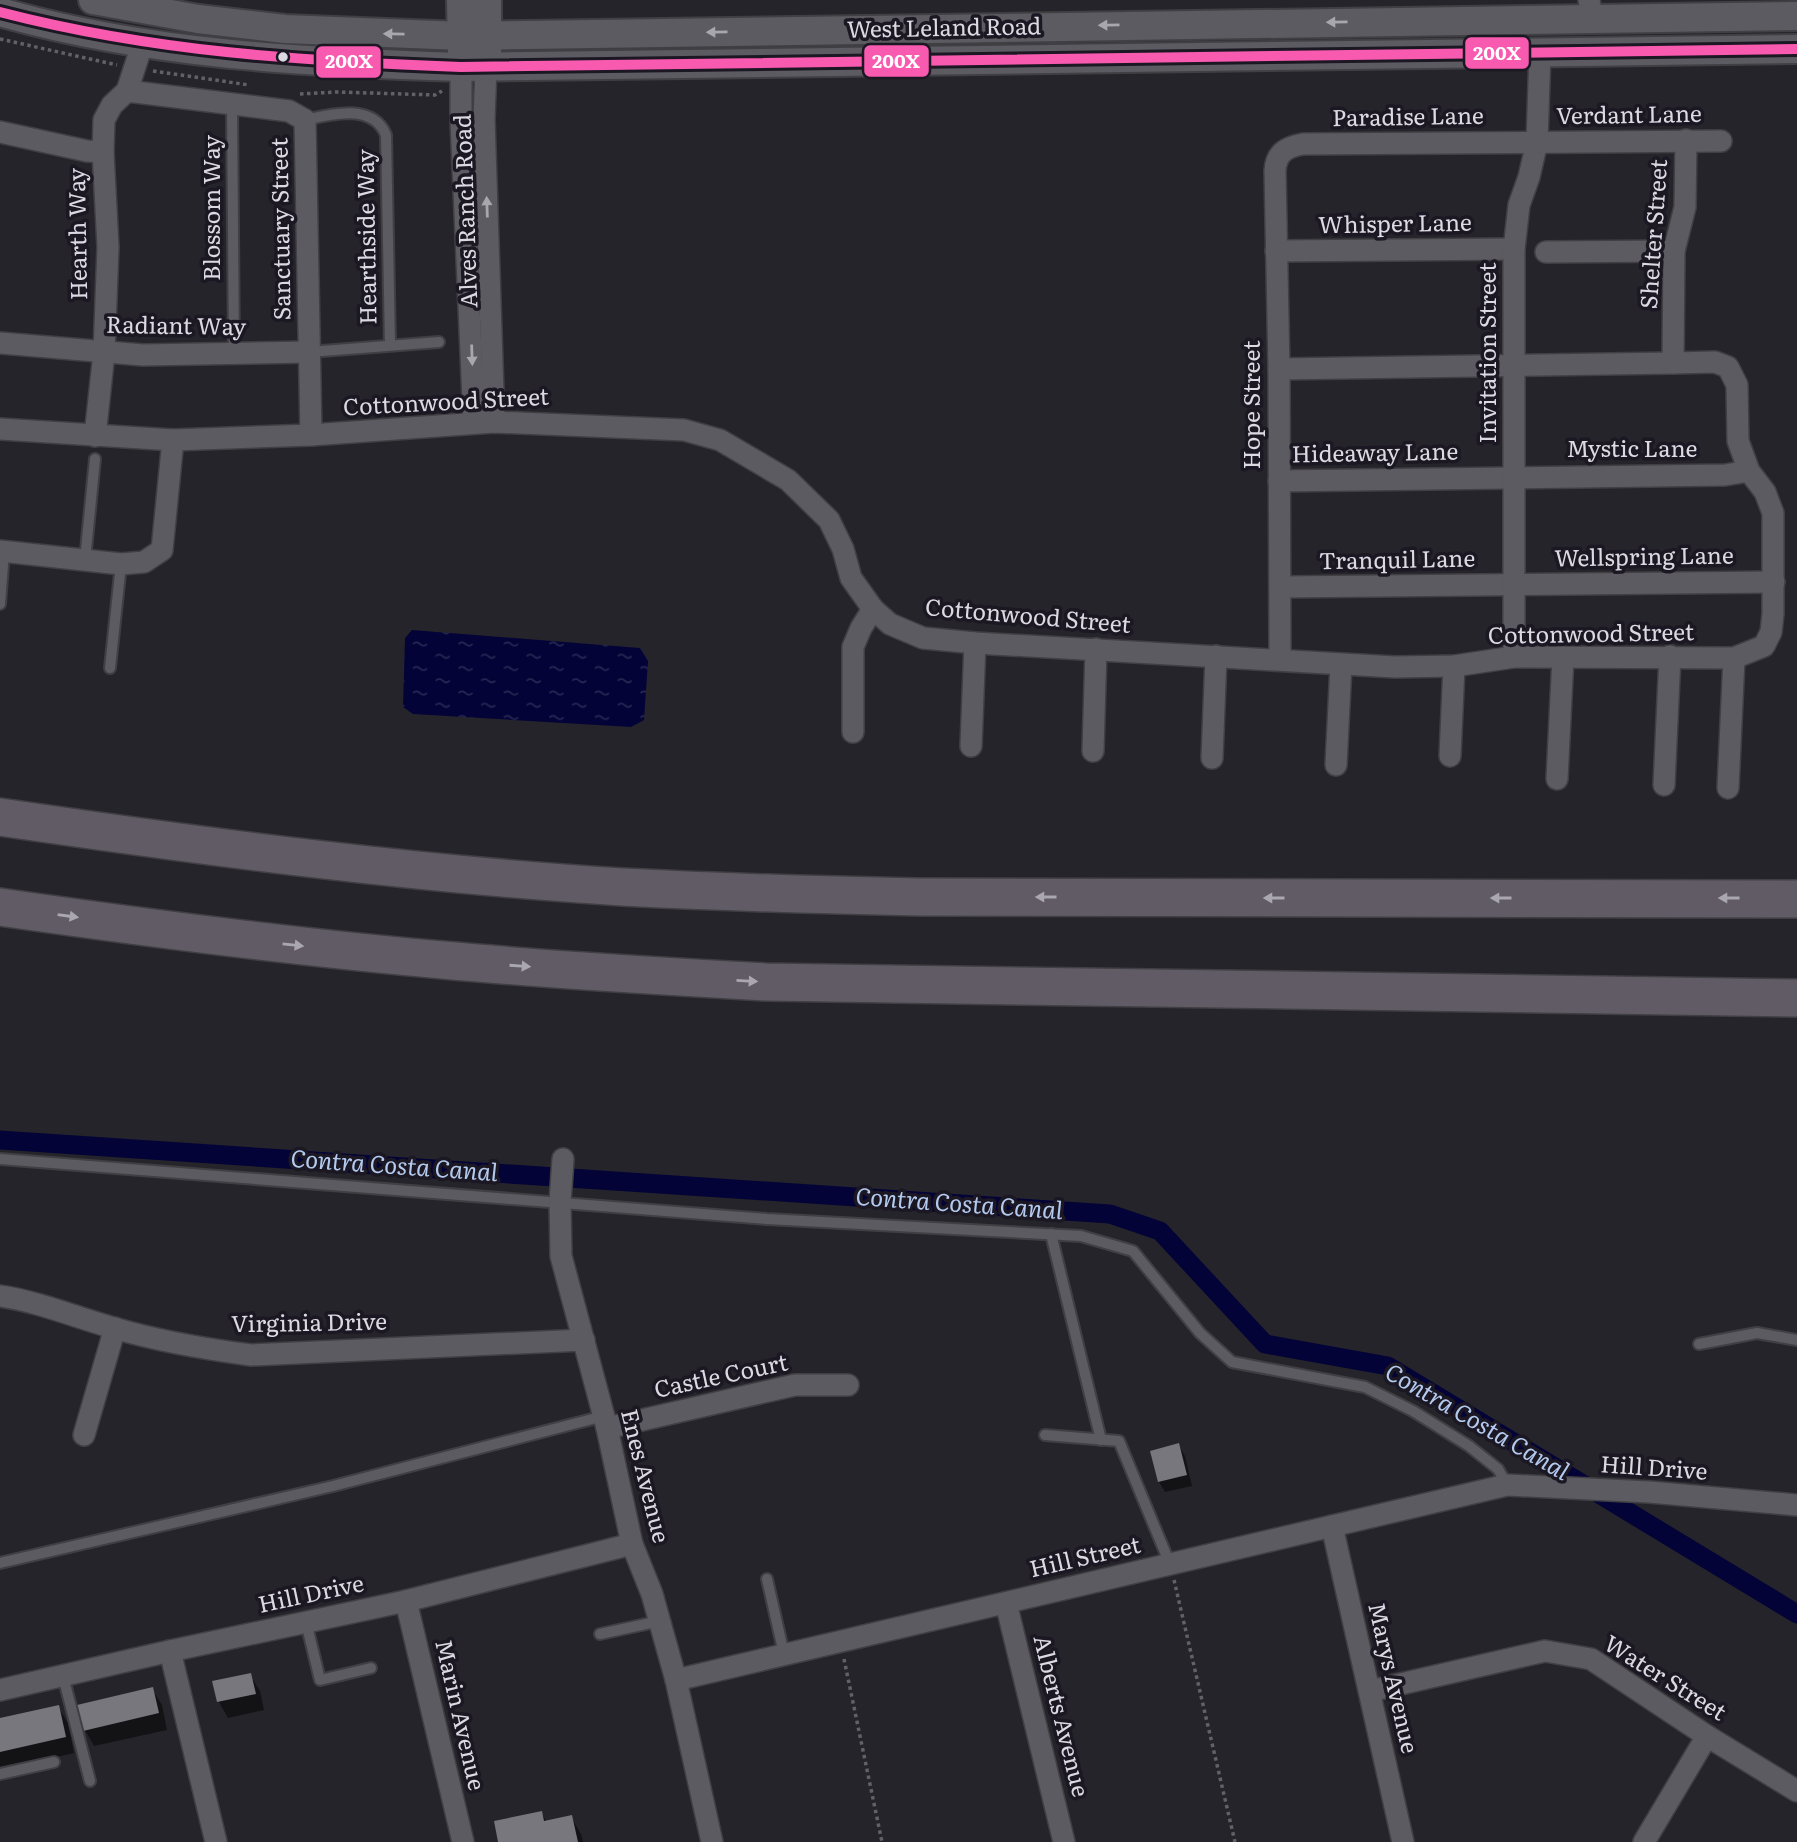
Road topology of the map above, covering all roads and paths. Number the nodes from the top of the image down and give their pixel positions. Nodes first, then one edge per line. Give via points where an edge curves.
1 (93, 0) edge
2 (461, 0) edge
3 (487, 0) edge
4 (1590, 9) edge
5 (0, 12) edge
6 (1709, 16) junction
7 (1797, 16) edge
8 (1393, 21) junction
9 (475, 35) junction
10 (143, 42) junction
11 (1797, 49) edge
12 (1540, 51) junction
13 (474, 67) junction
14 (127, 91) junction
15 (232, 103) junction
16 (305, 120) junction
17 (0, 132) edge
18 (1686, 140) junction
19 (1721, 141) dead end
20 (1537, 142) junction
21 (103, 152) junction
22 (1282, 152) joint
23 (1514, 249) junction
24 (1276, 251) junction
25 (1674, 251) junction
26 (1546, 252) dead end
27 (439, 342) dead end
28 (0, 343) edge
29 (390, 345) junction
30 (104, 352) junction
31 (309, 352) junction
32 (234, 354) junction
33 (1674, 363) junction
34 (1515, 365) junction
35 (1279, 369) junction
36 (484, 422) junction
37 (0, 429) edge
38 (311, 435) junction
39 (95, 436) junction
40 (173, 440) junction
41 (95, 459) dead end
42 (1749, 471) junction
43 (1514, 476) junction
44 (1279, 481) junction
45 (2, 552) edge
46 (85, 560) junction
47 (121, 564) junction
48 (1774, 582) junction
49 (1515, 585) junction
50 (1280, 587) junction
51 (0, 604) edge
52 (873, 609) junction
53 (975, 643) junction
54 (1096, 649) junction
55 (1216, 656) junction
56 (1670, 656) junction
57 (1514, 657) junction
58 (1563, 657) junction
59 (1734, 658) junction
60 (1280, 659) junction
61 (1341, 665) junction
62 (1454, 666) junction
63 (110, 668) dead end
64 (853, 732) dead end
65 (971, 746) dead end
66 (1093, 751) dead end
67 (1450, 756) dead end
68 (1212, 758) dead end
69 (1336, 765) dead end
70 (1557, 779) dead end
71 (1664, 785) dead end
72 (1728, 788) dead end
73 (0, 817) edge
74 (1797, 899) edge
75 (0, 906) edge
76 (1797, 998) edge
77 (563, 1159) dead end
78 (0, 1160) edge
79 (560, 1202) junction
80 (1051, 1234) junction
81 (0, 1296) edge
82 (115, 1328) junction
83 (584, 1340) junction
84 (1797, 1340) edge
85 (1699, 1345) dead end
86 (848, 1385) dead end
87 (605, 1422) junction
88 (84, 1435) dead end
89 (1045, 1435) dead end
90 (1101, 1440) junction
91 (1507, 1485) junction
92 (1797, 1506) edge
93 (1332, 1526) junction
94 (632, 1544) junction
95 (0, 1563) edge
96 (1170, 1564) junction
97 (767, 1579) dead end
98 (406, 1601) junction
99 (1006, 1603) junction
100 (660, 1621) junction
101 (306, 1622) junction
102 (600, 1634) dead end
103 (841, 1641) junction
104 (170, 1651) junction
105 (784, 1654) junction
106 (371, 1668) dead end
107 (63, 1676) junction
108 (676, 1680) junction
109 (0, 1690) edge
110 (1370, 1692) junction
111 (1707, 1736) junction
112 (54, 1762) dead end
113 (0, 1774) edge
114 (90, 1781) dead end
115 (1797, 1791) edge
116 (216, 1842) edge
117 (463, 1842) edge
118 (712, 1842) edge
119 (882, 1842) edge
120 (1064, 1842) edge
121 (1235, 1842) edge
122 (1403, 1842) edge
123 (1644, 1842) edge

9 -> 1 main road, West Leland Road via 285,29
2 - 9 main road, Alves Ranch Road
3 - 9 main road, Alves Ranch Road
4 - 6 main road, West Leland Road
4 - 8 main road, West Leland Road
5 - 10 main road, West Leland Road
6 - 7 main road, West Leland Road
6 - 12 main road via 1659,32 1567,34
8 -> 9 main road, West Leland Road
8 - 12 main road via 1440,35 1509,34
9 - 13 main road, Alves Ranch Road
10 - 13 main road, West Leland Road via 244,56
10 - 14 street, Hearth Way
11 - 12 main road, West Leland Road
12 - 13 main road, West Leland Road
12 - 20 street, Invitation Street
13 - 36 street, Alves Ranch Road via 484,119
14 - 15 street, Sanctuary Street
14 - 21 street, Hearth Way via 104,120
15 - 16 street, Sanctuary Street via 289,111
15 - 32 lane, Blossom Way
16 - 29 lane, Hearthside Way via 363,115 382,124 386,135
16 - 31 street, Sanctuary Street
17 - 21 street
18 - 19 street, Verdant Lane
18 - 20 street, Verdant Lane
18 - 25 street, Shelter Street via 1685,207
20 - 22 street, Paradise Lane via 1303,145
20 - 23 street, Invitation Street via 1519,205
21 - 30 street, Hearth Way via 108,247
22 - 24 street, Hope Street via 1275,171
23 - 24 street, Whisper Lane
23 - 34 street, Invitation Street
24 - 35 street, Hope Street
25 - 26 street
25 - 33 street, Shelter Street
27 - 29 lane
28 - 30 street, Radiant Way
29 - 31 lane
30 - 32 street, Radiant Way
30 - 39 street, Hearth Way
31 - 32 street, Radiant Way
31 - 38 street, Sanctuary Street
33 - 34 street
33 - 42 street via 1715,362 1728,367 1737,385 1738,441
34 - 35 street
34 - 43 street, Invitation Street
35 - 44 street, Hope Street
36 - 38 street, Cottonwood Street
36 - 52 street, Cottonwood Street via 684,430 720,440 788,480 829,520 851,578
37 - 39 street, Cottonwood Street
38 - 40 street, Cottonwood Street
39 - 40 street, Cottonwood Street
40 - 47 street via 162,551 144,562
41 - 46 lane
42 - 43 street, Mystic Lane
42 - 48 street via 1773,513
43 - 44 street, Hideaway Lane
43 - 49 street, Invitation Street
44 - 50 street, Hope Street
45 - 46 street
45 - 51 lane
46 - 47 street
47 - 63 lane
48 - 49 street, Wellspring Lane
48 - 59 street, Cottonwood Street via 1771,632 1764,646
49 - 50 street, Tranquil Lane
49 - 57 street, Invitation Street
50 - 60 street, Hope Street
52 - 53 street, Cottonwood Street via 890,624 923,638
52 - 64 street via 853,648
53 - 54 street, Cottonwood Street
53 - 65 street
54 - 55 street, Cottonwood Street
54 - 66 street
55 - 60 street, Cottonwood Street
55 - 68 street
56 - 58 street, Cottonwood Street
56 - 59 street, Cottonwood Street
56 - 71 street
57 - 58 street, Cottonwood Street
57 - 62 street, Cottonwood Street
58 - 70 street
59 - 72 street
60 - 61 street, Cottonwood Street
61 - 62 street, Cottonwood Street
61 - 69 street
62 - 67 street
74 -> 73 highway via 961,897 620,887 247,851
75 -> 76 highway via 444,961 766,982
77 - 79 street, Enes Avenue
78 - 79 lane
79 - 80 lane via 767,1219
79 - 83 street, Enes Avenue via 561,1256
80 - 90 lane
80 - 91 lane via 1081,1236 1133,1251 1200,1333 1232,1362 1365,1387 1413,1410 1469,1446 1499,1469
81 - 82 street, Virginia Drive
82 - 83 street, Virginia Drive via 251,1354
82 - 88 street
83 - 87 street, Enes Avenue
84 - 85 lane via 1757,1333
86 - 87 street, Castle Court via 796,1385
87 - 94 street, Enes Avenue
87 - 95 lane
89 - 90 lane
90 - 96 lane via 1119,1441
91 - 92 street, Hill Drive
91 - 93 street, Hill Street
93 - 96 street, Hill Street
93 - 110 street, Marys Avenue
94 - 98 street, Hill Drive
94 - 100 street, Enes Avenue
96 - 99 street, Hill Street
96 - 121 path
97 - 105 lane
98 - 101 street, Hill Drive
98 - 117 street, Marin Avenue
99 - 103 street, Hill Street
99 - 120 street, Alberts Avenue
100 - 102 lane
100 - 108 street, Enes Avenue
101 - 104 street, Hill Drive
101 - 106 lane via 320,1681
103 - 105 street, Hill Street
103 - 119 path
104 - 107 street, Hill Drive
104 - 116 street
105 - 108 street, Hill Street
107 - 109 street, Hill Drive
107 - 114 lane
108 - 118 street, Enes Avenue
110 - 111 street, Water Street via 1545,1651 1591,1659
110 - 122 street, Marys Avenue
111 - 115 street, Water Street
111 - 123 street
112 - 113 lane

